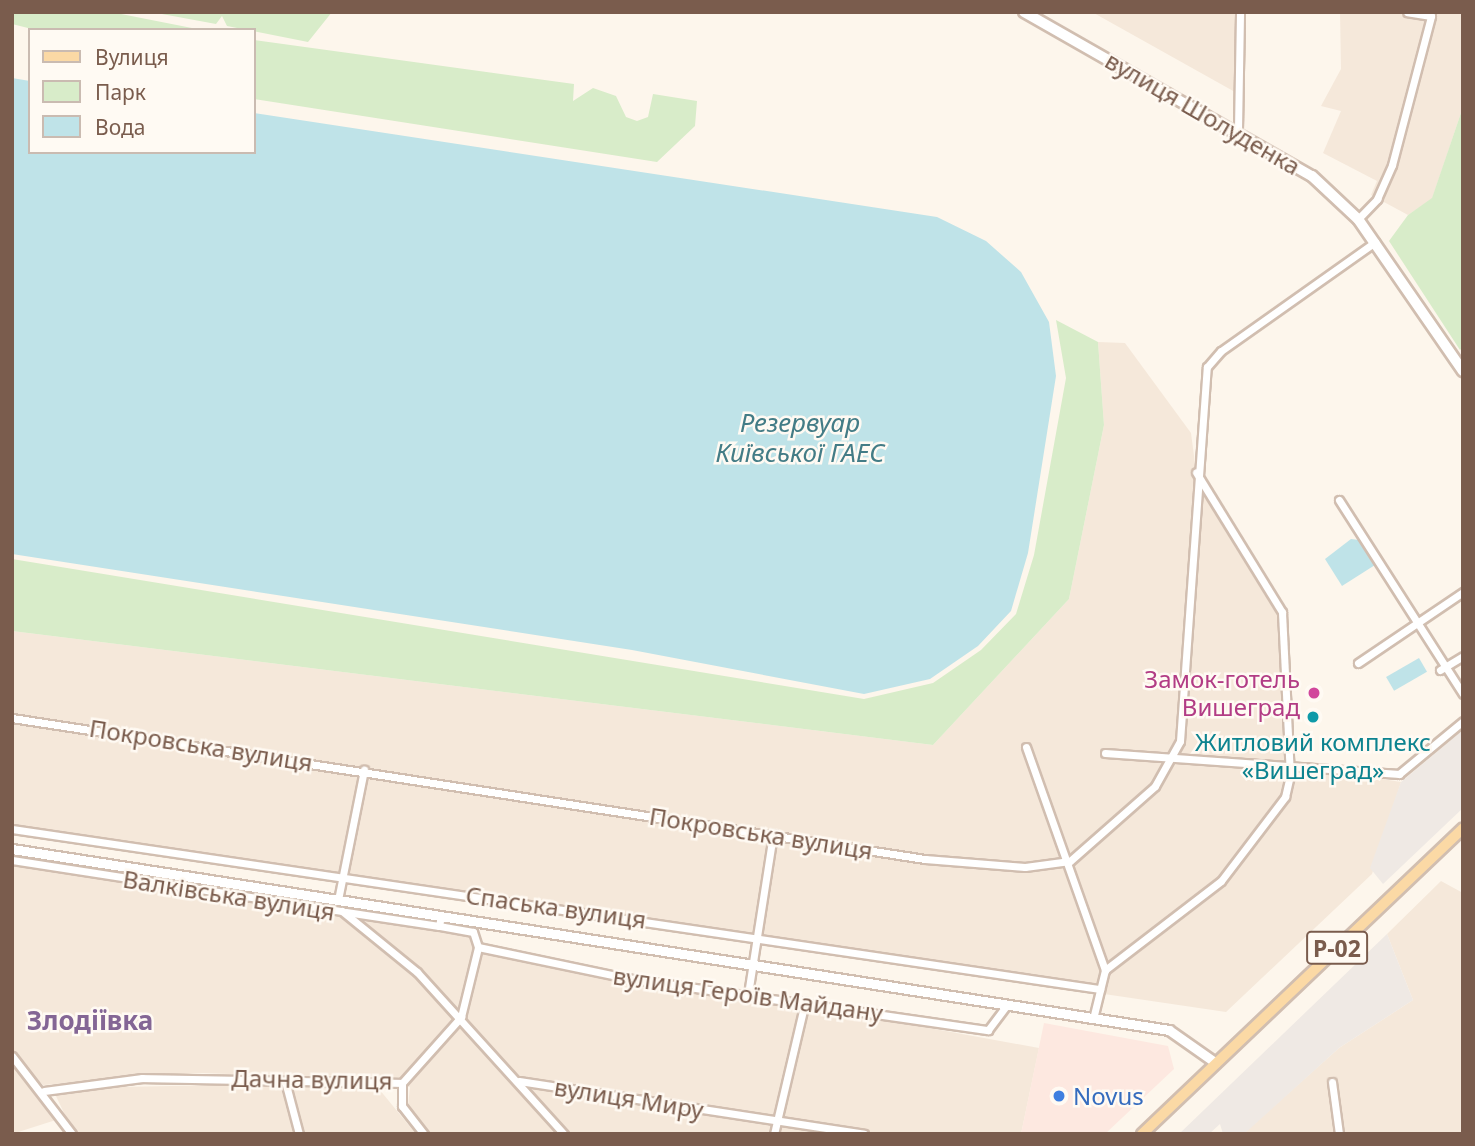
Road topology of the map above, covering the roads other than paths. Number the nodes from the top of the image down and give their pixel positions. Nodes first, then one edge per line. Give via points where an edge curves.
1 (1024, 12) edge
2 (1240, 12) edge
3 (1407, 12) edge
4 (1238, 129) junction
5 (1358, 219) junction
6 (1375, 242) junction
7 (1461, 365) edge
8 (1196, 471) junction
9 (1339, 500) dead end
10 (1463, 592) edge
11 (1416, 624) junction
12 (1463, 656) edge
13 (1358, 663) dead end
14 (1443, 669) junction
15 (1463, 694) edge
16 (12, 718) edge
17 (1463, 721) edge
18 (1026, 747) dead end
19 (1105, 754) dead end
20 (1174, 758) junction
21 (1288, 764) junction
22 (364, 770) junction
23 (12, 829) edge
24 (1461, 830) edge
25 (773, 834) junction
26 (12, 849) edge
27 (12, 860) edge
28 (1069, 861) junction
29 (170, 874) junction
30 (342, 876) junction
31 (169, 884) junction
32 (338, 900) junction
33 (342, 911) junction
34 (440, 921) junction
35 (755, 936) junction
36 (478, 947) junction
37 (750, 966) junction
38 (1105, 970) junction
39 (1100, 989) junction
40 (748, 994) junction
41 (804, 1002) junction
42 (1007, 1005) junction
43 (461, 1017) junction
44 (1093, 1019) junction
45 (12, 1056) edge
46 (1216, 1063) junction
47 (518, 1081) junction
48 (285, 1082) junction
49 (1332, 1082) dead end
50 (401, 1083) junction
51 (44, 1091) junction
52 (778, 1120) junction
53 (72, 1134) edge
54 (299, 1134) edge
55 (424, 1134) edge
56 (564, 1134) edge
57 (774, 1134) edge
58 (864, 1134) edge
59 (1142, 1134) edge
60 (1339, 1134) edge

1 - 4 main road, вулиця Шолуденка
2 - 4 street
3 - 5 street via 1430,16 1392,165 1377,199
4 - 5 main road, вулиця Шолуденка via 1312,176
5 - 6 main road, вулиця Шолуденка
6 - 7 main road, вулиця Шолуденка
6 - 8 street via 1221,351 1207,368
8 - 20 street
8 - 21 street via 1282,612
9 - 11 street
10 - 11 street
11 - 13 street
11 - 14 street
12 - 14 street
14 - 15 street
16 - 22 street, Покровська вулиця
17 - 21 street via 1399,774
18 - 28 street
19 - 20 street
20 - 21 street
20 - 28 street via 1155,786
21 - 38 street via 1285,797 1221,881
22 - 25 street, Покровська вулиця
22 - 30 street
23 - 30 street, Спаська вулиця
24 - 46 main road, Р-02
25 - 28 street, Покровська вулиця via 982,865 1048,867
25 - 35 street
26 - 29 street, Спаська вулиця
27 - 31 street, Валківська вулиця
28 - 38 street
29 - 31 street
29 - 32 street, Спаська вулиця
30 - 32 street
30 - 35 street, Спаська вулиця
31 - 33 street, Валківська вулиця
32 - 34 street, Спаська вулиця
33 - 34 street
33 - 43 street, Валківська вулиця via 417,972
34 - 36 street via 473,932
34 - 37 street, Спаська вулиця
35 - 37 street
35 - 39 street, Спаська вулиця
36 - 40 street, вулиця Героїв Майдану via 626,978
36 - 43 street, Дачна вулиця
37 - 40 street
37 - 42 street, Спаська вулиця
38 - 39 street
39 - 44 street
40 - 41 street, вулиця Героїв Майдану
41 - 42 street, вулиця Героїв Майдану via 988,1030
41 - 52 street
42 - 44 street, Спаська вулиця
43 - 47 street, Валківська вулиця
43 - 50 street, Дачна вулиця
44 - 46 street, Спаська вулиця via 1168,1030
45 - 51 street
46 - 59 main road, Р-02
47 - 52 street, вулиця Миру
47 - 56 street, Валківська вулиця
48 - 50 street, Дачна вулиця
48 - 51 street, Дачна вулиця via 142,1078
48 - 54 street
49 - 60 street
50 - 55 street via 402,1106
51 - 53 street
52 - 57 street
52 - 58 street, вулиця Миру

